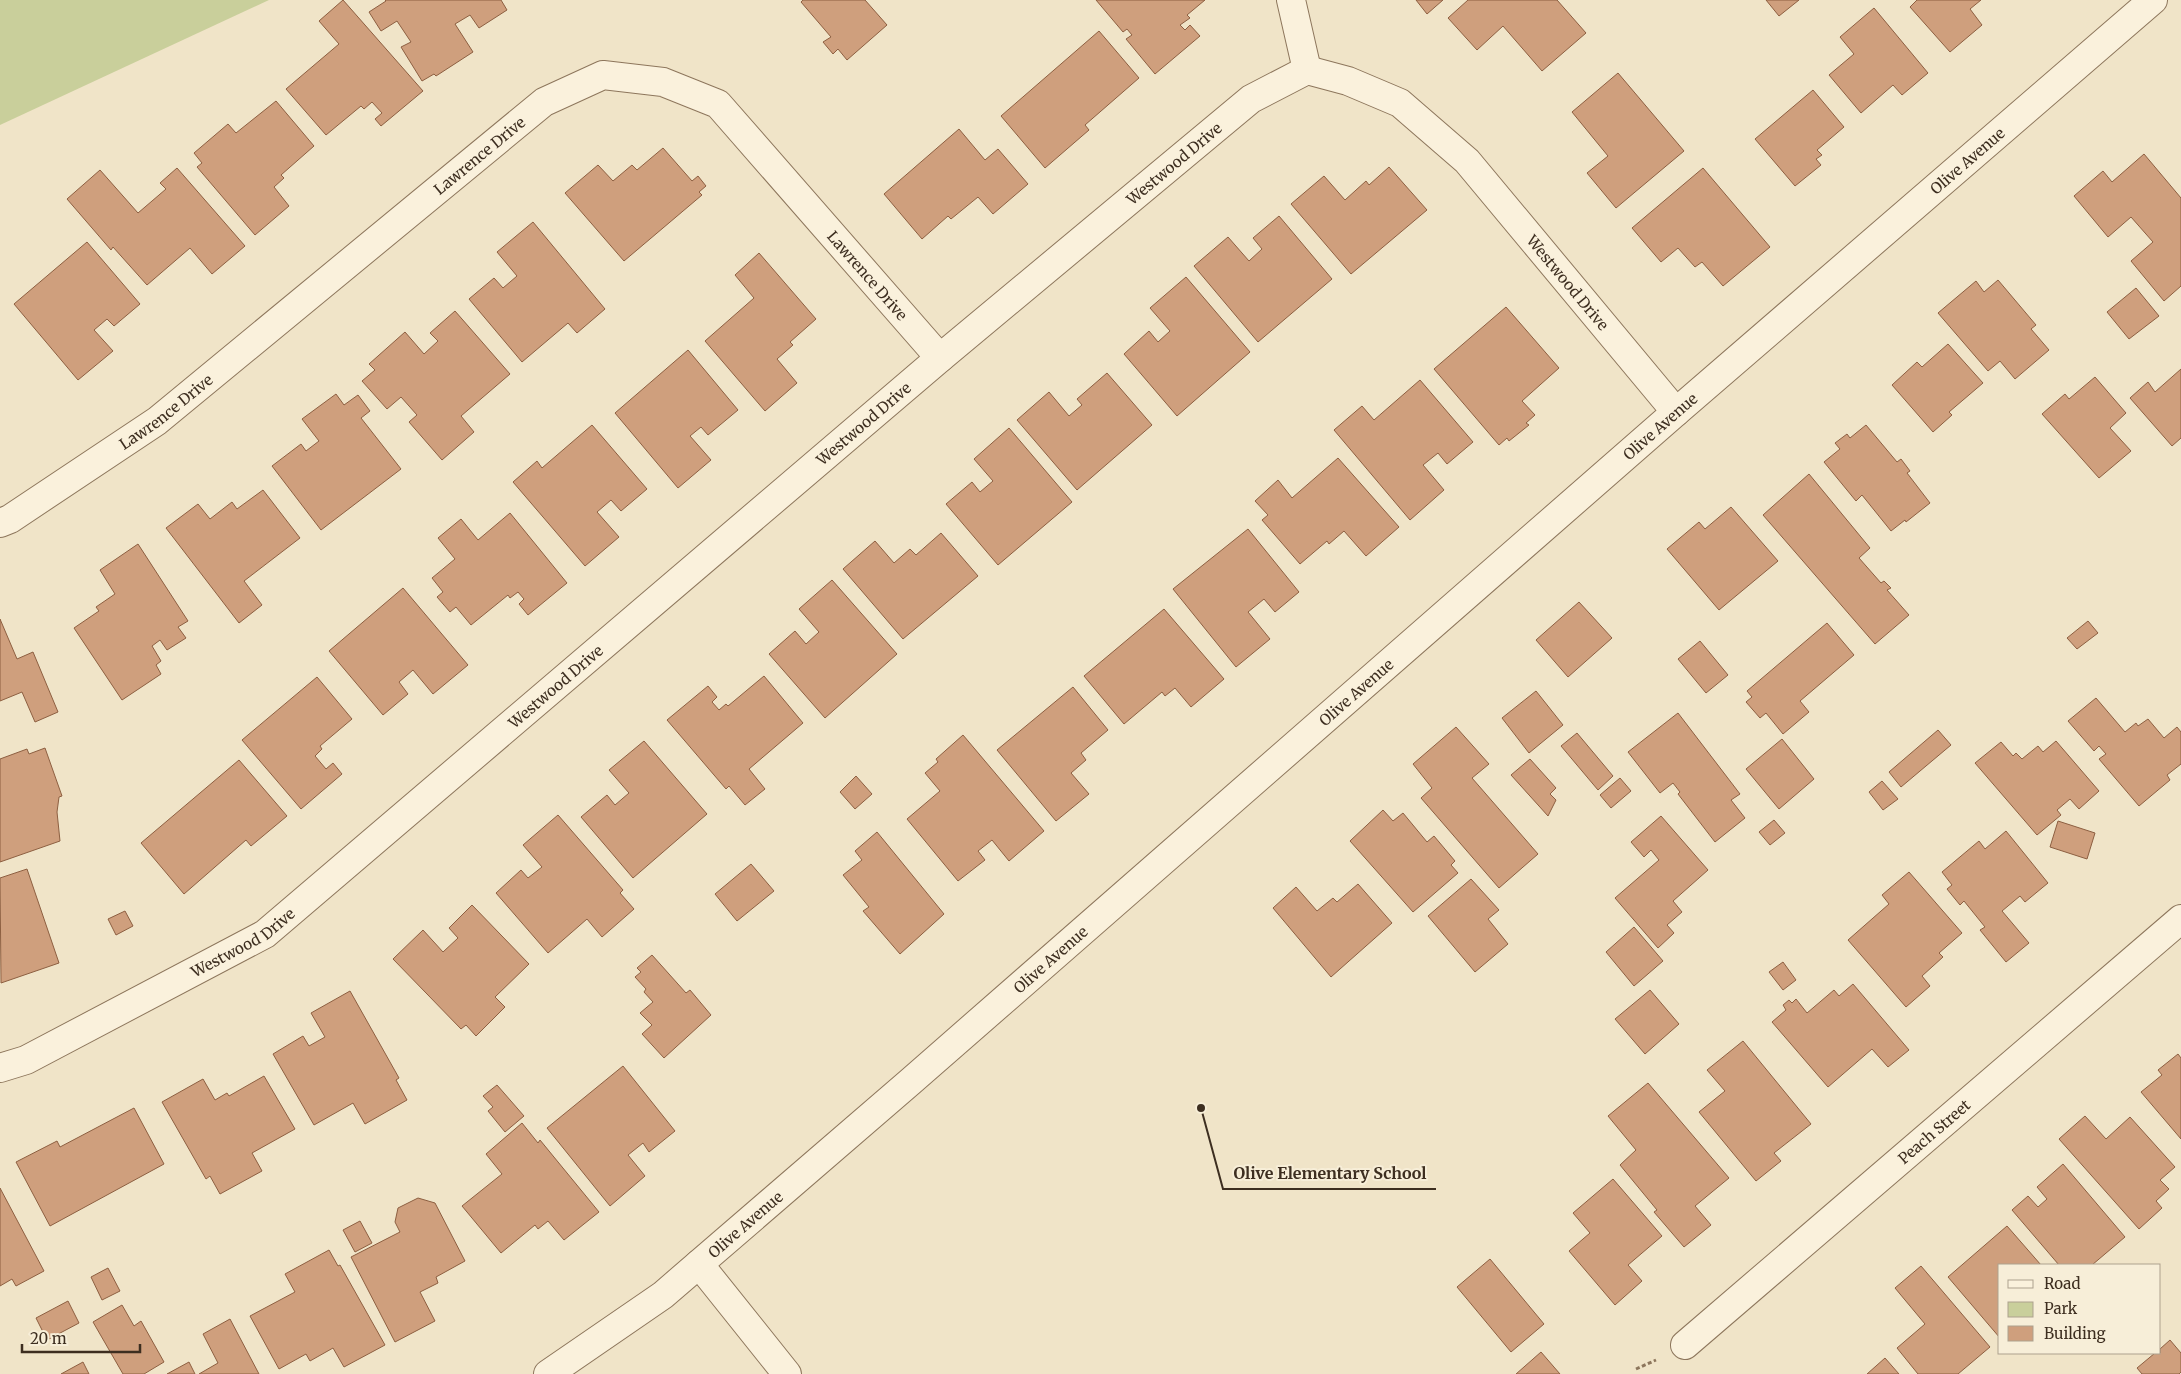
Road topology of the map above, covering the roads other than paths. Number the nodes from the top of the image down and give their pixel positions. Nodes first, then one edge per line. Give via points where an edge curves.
1 (1291, 0) edge
2 (2154, 0) edge
3 (1307, 70) junction
4 (940, 358) junction
5 (1676, 412) junction
6 (0, 523) edge
7 (2181, 919) edge
8 (0, 1068) edge
9 (699, 1264) junction
10 (1686, 1345) dead end
11 (548, 1374) edge
12 (788, 1374) edge

1 - 3 street
2 - 5 street, Olive Avenue
3 - 4 street, Westwood Drive via 1251,99
3 - 5 street, Westwood Drive via 1348,81 1400,103 1467,161
4 - 6 street, Lawrence Drive via 718,104 663,82 603,76 544,102 157,421
4 - 8 street, Westwood Drive via 265,934 26,1060
5 - 9 street, Olive Avenue
7 - 10 street, Peach Street
9 - 11 street, Olive Avenue via 663,1295
9 - 12 street

